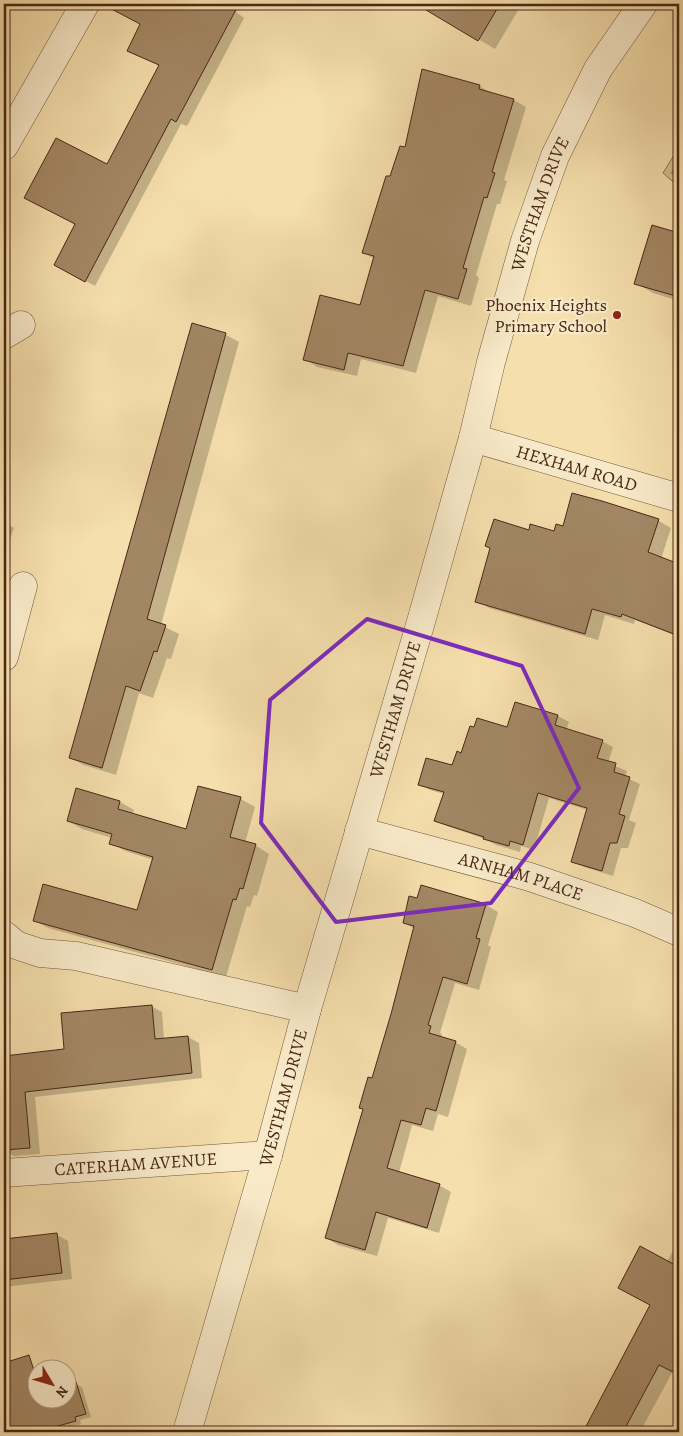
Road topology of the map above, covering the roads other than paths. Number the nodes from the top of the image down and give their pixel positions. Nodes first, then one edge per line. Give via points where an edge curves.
1 (85, 4) edge
2 (643, 4) edge
3 (4, 146) edge
4 (472, 438) junction
5 (679, 498) edge
6 (24, 586) dead end
7 (4, 657) edge
8 (359, 831) junction
9 (679, 932) edge
10 (4, 935) edge
11 (307, 1009) junction
12 (268, 1155) junction
13 (4, 1172) edge
14 (187, 1432) edge

1 - 3 street
2 - 4 street, WESTHAM DRIVE via 598,69 555,156 525,241
4 - 5 street, HEXHAM ROAD
4 - 8 street, WESTHAM DRIVE
6 - 7 street
8 - 9 street, ARNHAM PLACE via 530,877 635,913
8 - 11 street, WESTHAM DRIVE
10 - 11 street via 16,946 40,953 76,956
11 - 12 street, WESTHAM DRIVE
12 - 13 street, CATERHAM AVENUE
12 - 14 street, WESTHAM DRIVE

